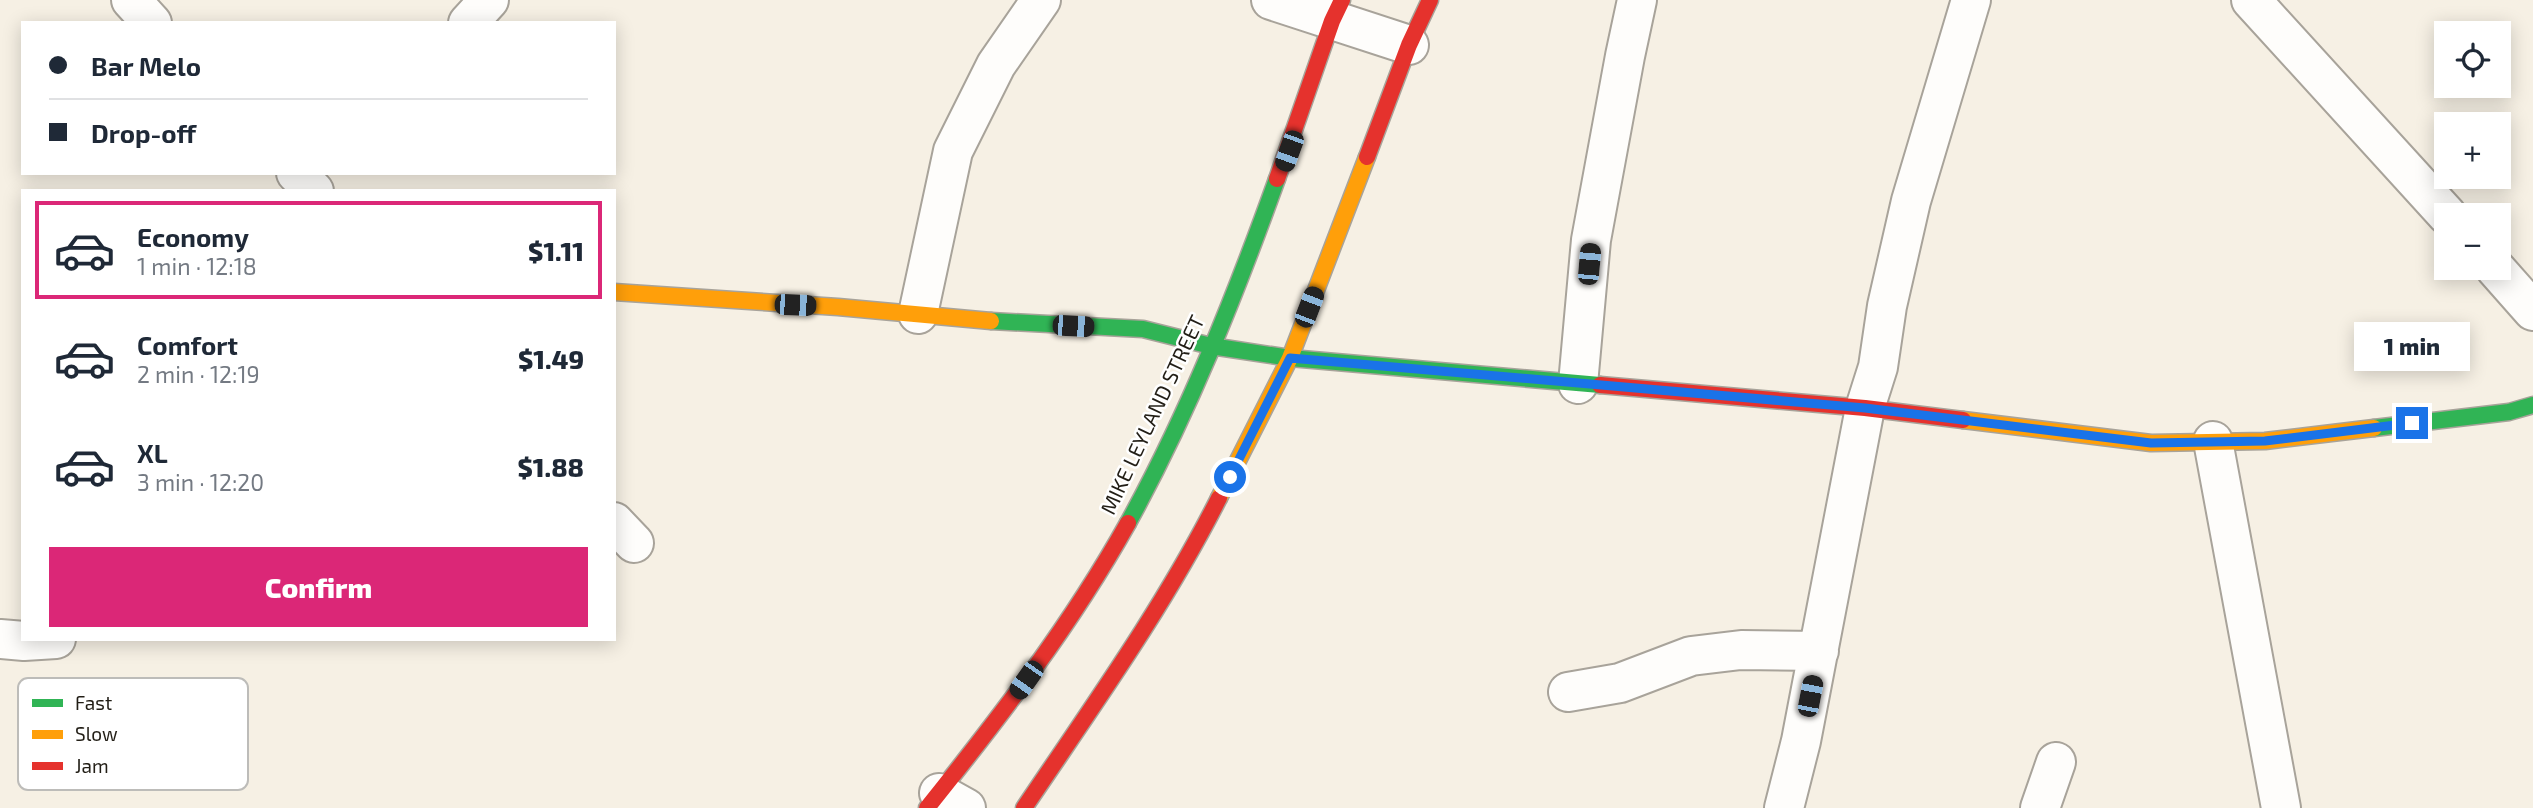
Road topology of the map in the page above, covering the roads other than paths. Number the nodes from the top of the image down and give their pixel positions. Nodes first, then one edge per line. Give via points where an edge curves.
1 (131, 0) edge
2 (489, 0) edge
3 (1041, 0) edge
4 (1271, 0) edge
5 (1430, 0) edge
6 (1637, 0) edge
7 (1971, 0) edge
8 (2255, 1) edge
9 (1337, 10) edge
10 (150, 21) edge
11 (470, 21) edge
12 (1409, 45) junction
13 (298, 175) edge
14 (330, 175) edge
15 (313, 189) edge
16 (317, 189) edge
17 (2436, 203) edge
18 (2506, 280) edge
19 (616, 292) edge
20 (2533, 311) edge
21 (918, 314) junction
22 (1211, 346) junction
23 (1290, 358) junction
24 (1578, 384) junction
25 (2533, 405) edge
26 (1865, 408) junction
27 (2213, 441) junction
28 (0, 639) edge
29 (21, 641) edge
30 (1819, 650) junction
31 (1568, 692) dead end
32 (2056, 762) dead end
33 (944, 803) edge
34 (1024, 808) edge
35 (1784, 808) edge
36 (2040, 808) edge
37 (2281, 808) edge

1 - 10 street
2 - 11 street
3 - 21 street via 996,65 953,151
4 - 9 street
5 - 12 street
6 - 24 street via 1591,240
7 - 26 street via 1911,201 1878,367
8 - 17 street
9 - 12 street
9 - 22 street, MIKE LEYLAND STREET via 1275,191
12 - 23 street
13 - 15 street
14 - 16 street
18 - 20 street
19 - 21 street
21 - 22 street via 1143,329
22 - 23 street
22 - 33 street, MIKE LEYLAND STREET via 1133,514
23 - 24 street
23 - 34 street via 1199,538 1138,639
24 - 26 street
25 - 27 street via 2510,412 2265,441
26 - 27 street via 2151,443
26 - 30 street
27 - 37 street
28 - 29 street
30 - 31 street via 1741,650 1691,656 1620,683
30 - 35 street
32 - 36 street

